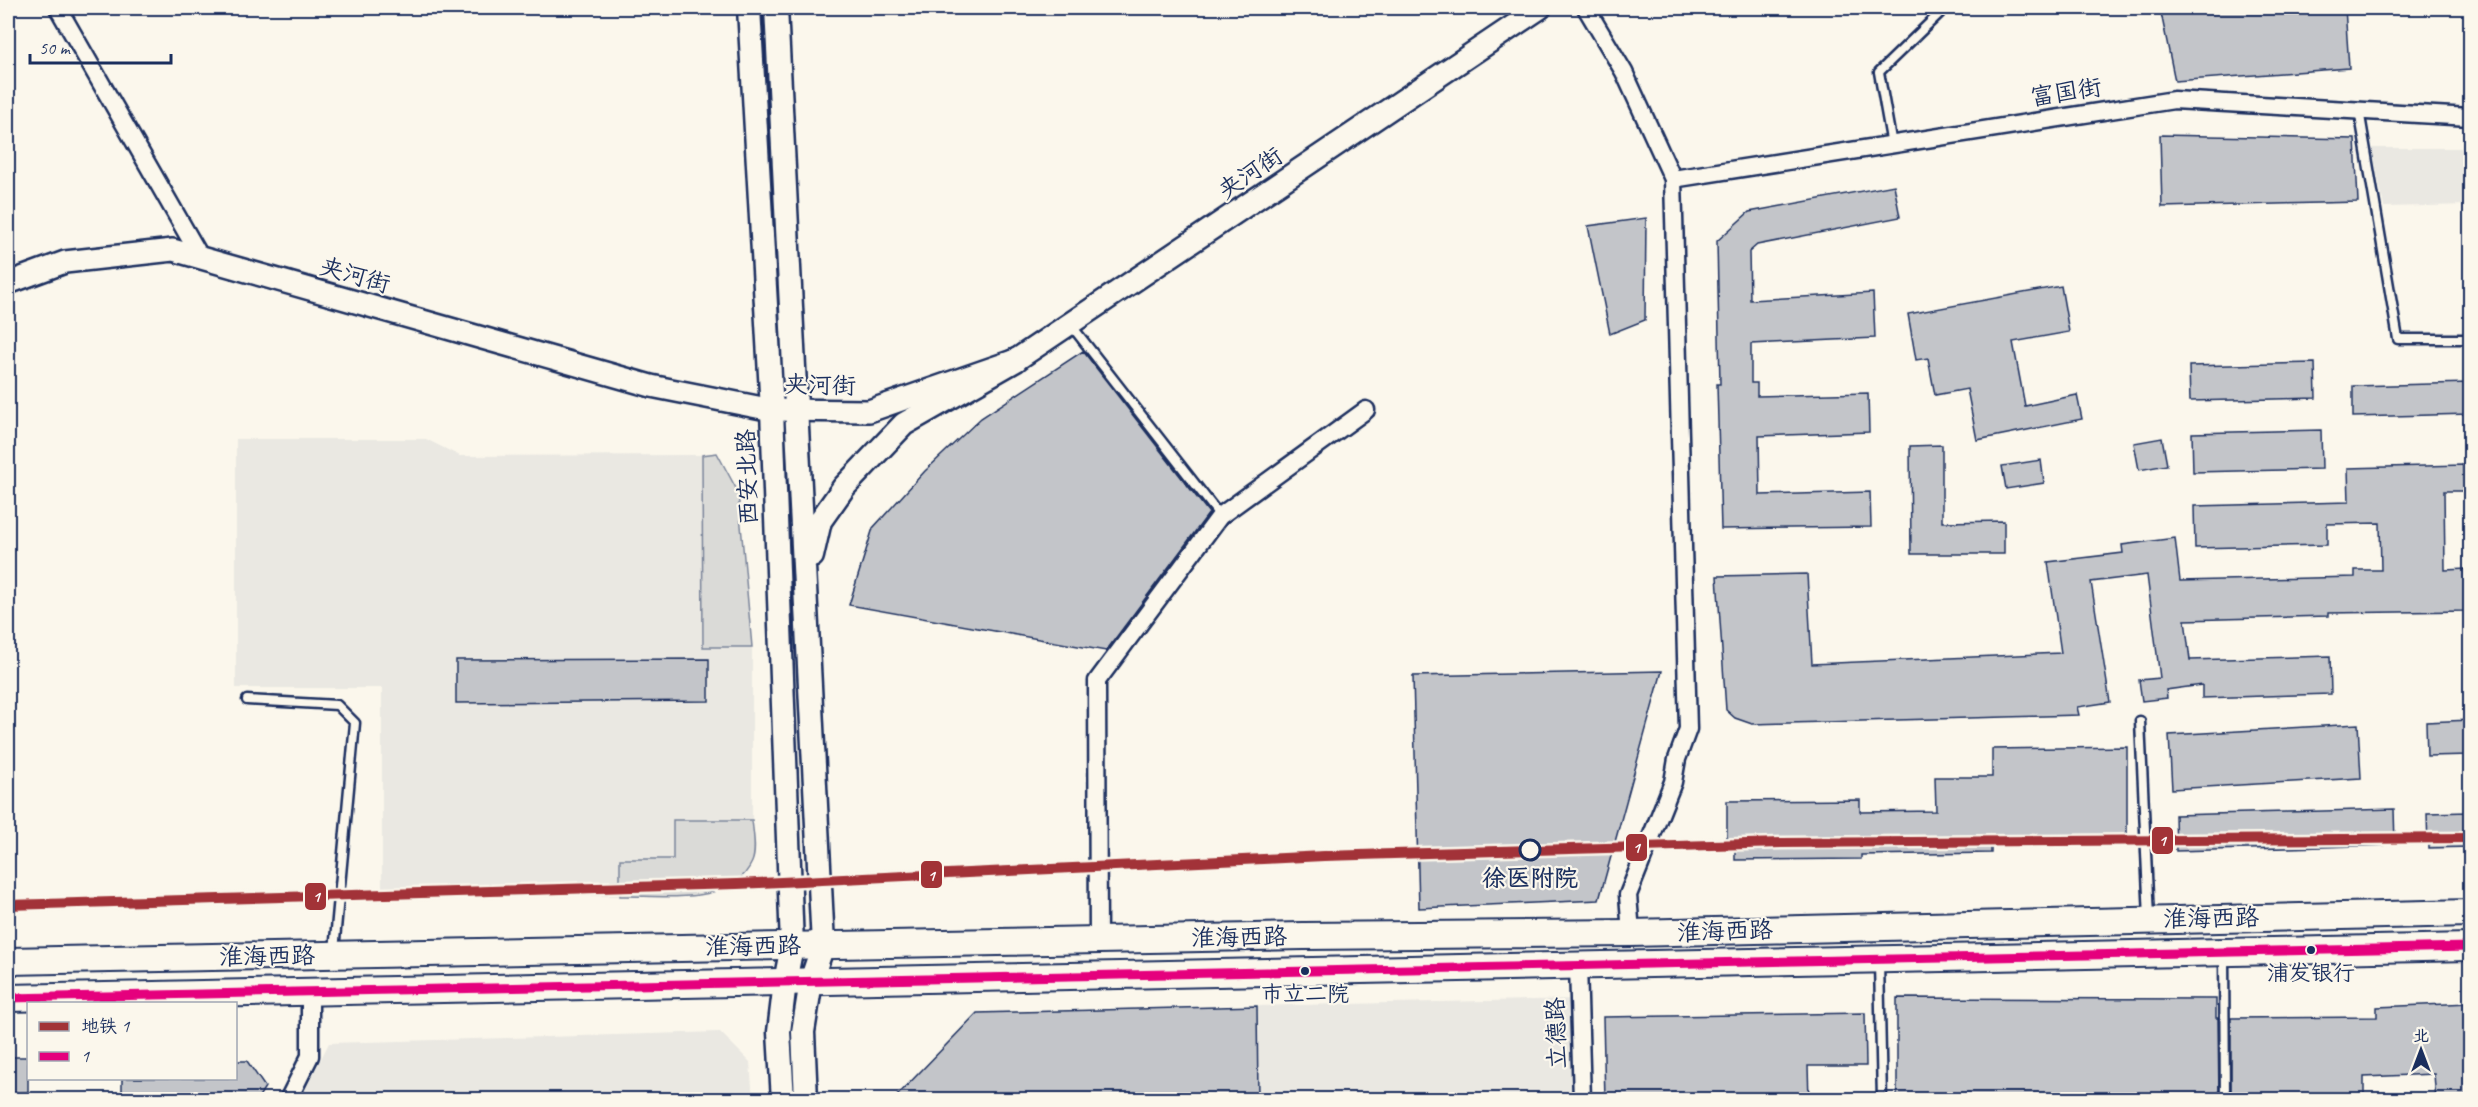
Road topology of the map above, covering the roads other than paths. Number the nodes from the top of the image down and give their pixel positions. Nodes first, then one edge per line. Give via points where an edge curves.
1 (58, 8) edge
2 (749, 8) edge
3 (776, 8) edge
4 (1540, 8) edge
5 (1586, 8) edge
6 (1945, 8) edge
7 (2359, 110) junction
8 (2470, 117) edge
9 (1892, 146) junction
10 (1673, 179) junction
11 (201, 258) junction
12 (8, 283) edge
13 (1070, 324) junction
14 (2470, 339) edge
15 (1016, 360) junction
16 (772, 410) junction
17 (1366, 410) dead end
18 (797, 411) junction
19 (1220, 516) junction
20 (805, 584) junction
21 (247, 700) dead end
22 (2140, 721) dead end
23 (2470, 913) edge
24 (2149, 919) junction
25 (1631, 933) junction
26 (1098, 940) junction
27 (822, 945) junction
28 (792, 946) junction
29 (2470, 946) edge
30 (2224, 952) junction
31 (334, 954) junction
32 (1879, 959) junction
33 (8, 961) edge
34 (1578, 965) junction
35 (811, 981) junction
36 (784, 982) junction
37 (310, 991) junction
38 (8, 998) edge
39 (288, 1100) edge
40 (783, 1100) edge
41 (806, 1100) edge
42 (1582, 1100) edge
43 (1882, 1100) edge
44 (2225, 1100) edge

1 - 11 street
2 - 16 main road, 西安北路
3 - 18 main road
4 - 13 street, 夹河街
5 - 10 street via 1624,72
6 - 9 lane via 1879,72
7 - 8 street, 富国街
7 - 9 street, 富国街 via 2174,100
7 - 14 lane via 2398,339
9 - 10 street, 富国街
10 - 25 street via 1688,729 1673,782 1628,895
11 - 12 street, 夹河街 via 173,250 65,262
11 - 16 street, 夹河街 via 651,386
13 - 15 street, 夹河街
13 - 19 lane
15 - 18 street, 夹河街 via 869,411
15 - 20 main road via 904,424 844,487 820,521
16 - 18 street, 夹河街
16 - 28 main road, 西安北路
17 - 19 street
18 - 20 main road
19 - 26 street via 1097,681
20 - 27 main road
21 - 31 lane via 337,705 355,723
22 - 24 lane
23 - 24 main road, 淮海西路
24 - 25 main road, 淮海西路
25 - 26 main road, 淮海西路
26 - 27 main road, 淮海西路
27 - 28 main road, 淮海西路
27 - 35 main road
28 - 31 main road, 淮海西路
28 - 36 main road, 西安北路
29 - 30 main road, 淮海西路
30 - 32 main road, 淮海西路
30 - 44 lane
31 - 33 main road, 淮海西路
32 - 34 main road, 淮海西路
32 - 43 lane
34 - 35 main road, 淮海西路
34 - 42 street, 立德路
35 - 36 main road, 淮海西路
35 - 41 main road via 803,1032
36 - 37 main road, 淮海西路
36 - 40 main road, 西安北路 via 779,1032
37 - 38 main road, 淮海西路
37 - 39 street via 310,1056

